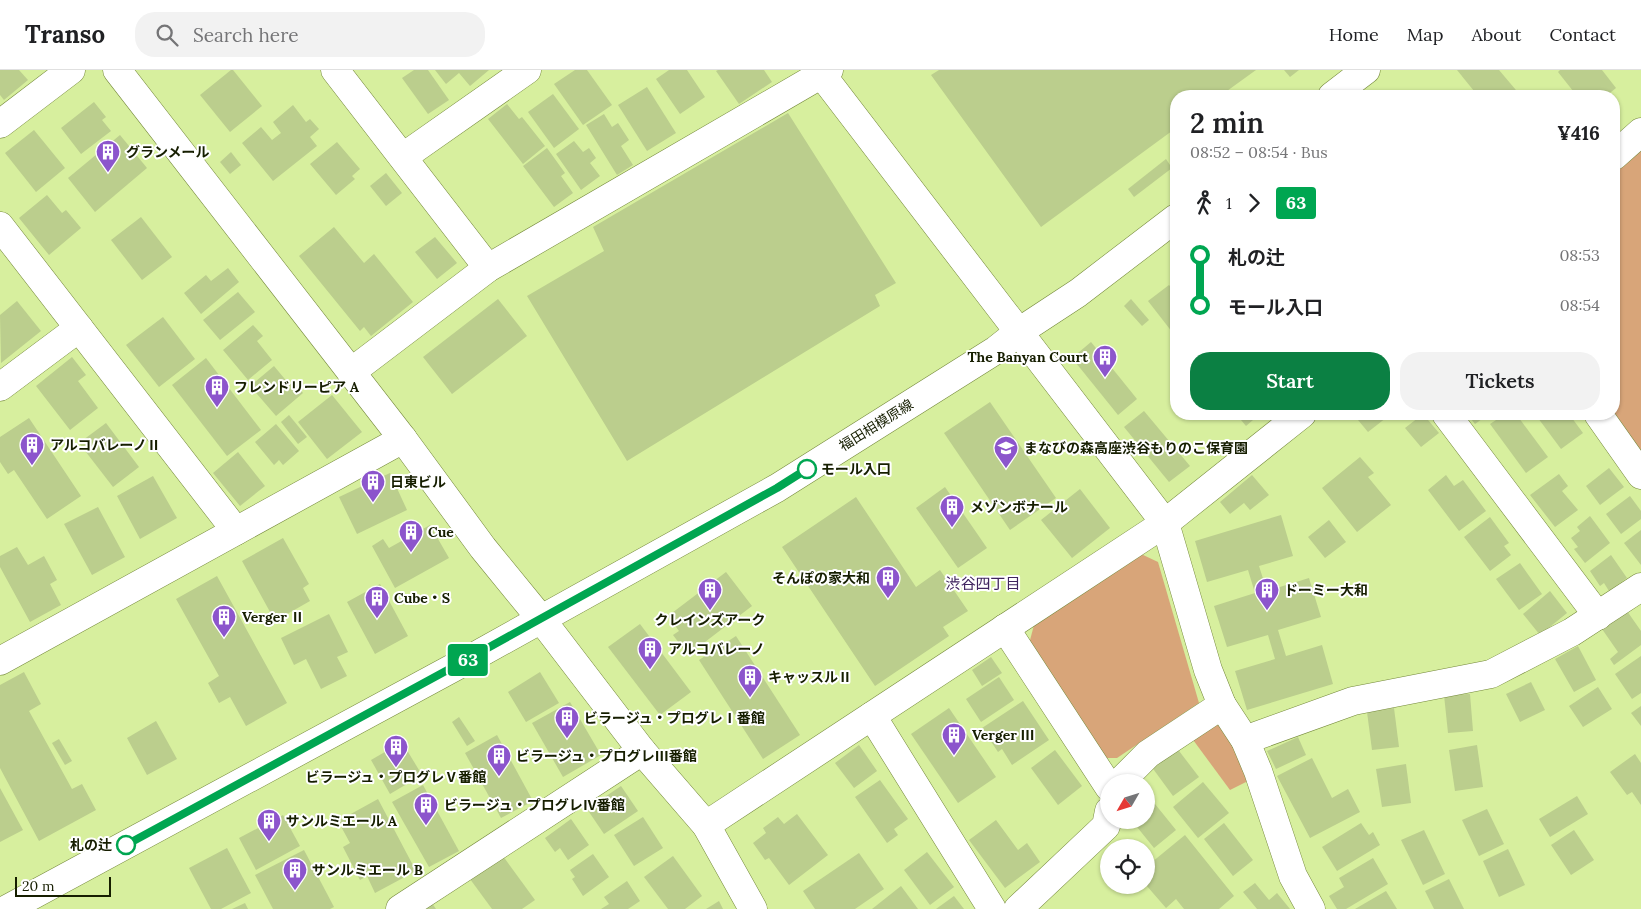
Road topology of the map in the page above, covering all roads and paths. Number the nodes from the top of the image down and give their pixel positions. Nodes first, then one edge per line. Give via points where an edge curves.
1 (70, 70) edge
2 (117, 70) edge
3 (336, 70) edge
4 (527, 70) edge
5 (1366, 70) edge
6 (826, 72) edge
7 (1344, 90) edge
8 (0, 124) edge
9 (1641, 132) edge
10 (1620, 151) edge
11 (402, 157) junction
12 (1170, 223) edge
13 (0, 226) edge
14 (488, 268) junction
15 (79, 328) junction
16 (1020, 331) junction
17 (351, 372) junction
18 (0, 387) edge
19 (1294, 420) edge
20 (1451, 420) edge
21 (1602, 420) edge
22 (403, 439) junction
23 (1641, 475) edge
24 (1165, 523) junction
25 (236, 531) junction
26 (1641, 587) edge
27 (1598, 616) junction
28 (541, 619) junction
29 (1005, 628) junction
30 (0, 662) edge
31 (1222, 705) junction
32 (872, 716) junction
33 (1245, 740) junction
34 (642, 751) junction
35 (1101, 774) edge
36 (1128, 774) edge
37 (706, 825) junction
38 (1103, 829) edge
39 (7, 909) edge
40 (400, 909) edge
41 (753, 909) edge
42 (992, 909) edge
43 (1018, 909) edge
44 (1311, 909) edge

1 - 8 street
2 - 17 street
3 - 11 street
4 - 11 street
5 - 7 street
6 - 14 street
6 - 16 street
9 - 10 street
11 - 14 street
12 - 16 street, 福田相模原線 via 1078,293
13 - 15 street
14 - 17 street
15 - 18 street
15 - 25 street
16 - 24 street
16 - 28 street, 福田相模原線 via 996,350 777,488
17 - 22 street
19 - 24 street
20 - 27 street
21 - 23 street
22 - 25 street
22 - 28 street via 483,548
24 - 29 street
24 - 31 street via 1208,670
25 - 30 street
26 - 27 street
27 - 33 street via 1491,674 1353,701
28 - 34 street
28 - 39 street, 福田相模原線
29 - 32 street
29 - 35 street
31 - 33 street
31 - 36 street via 1148,754
32 - 37 street
32 - 42 street
33 - 44 street via 1293,876
34 - 37 street
34 - 40 street
37 - 41 street
38 - 43 street

